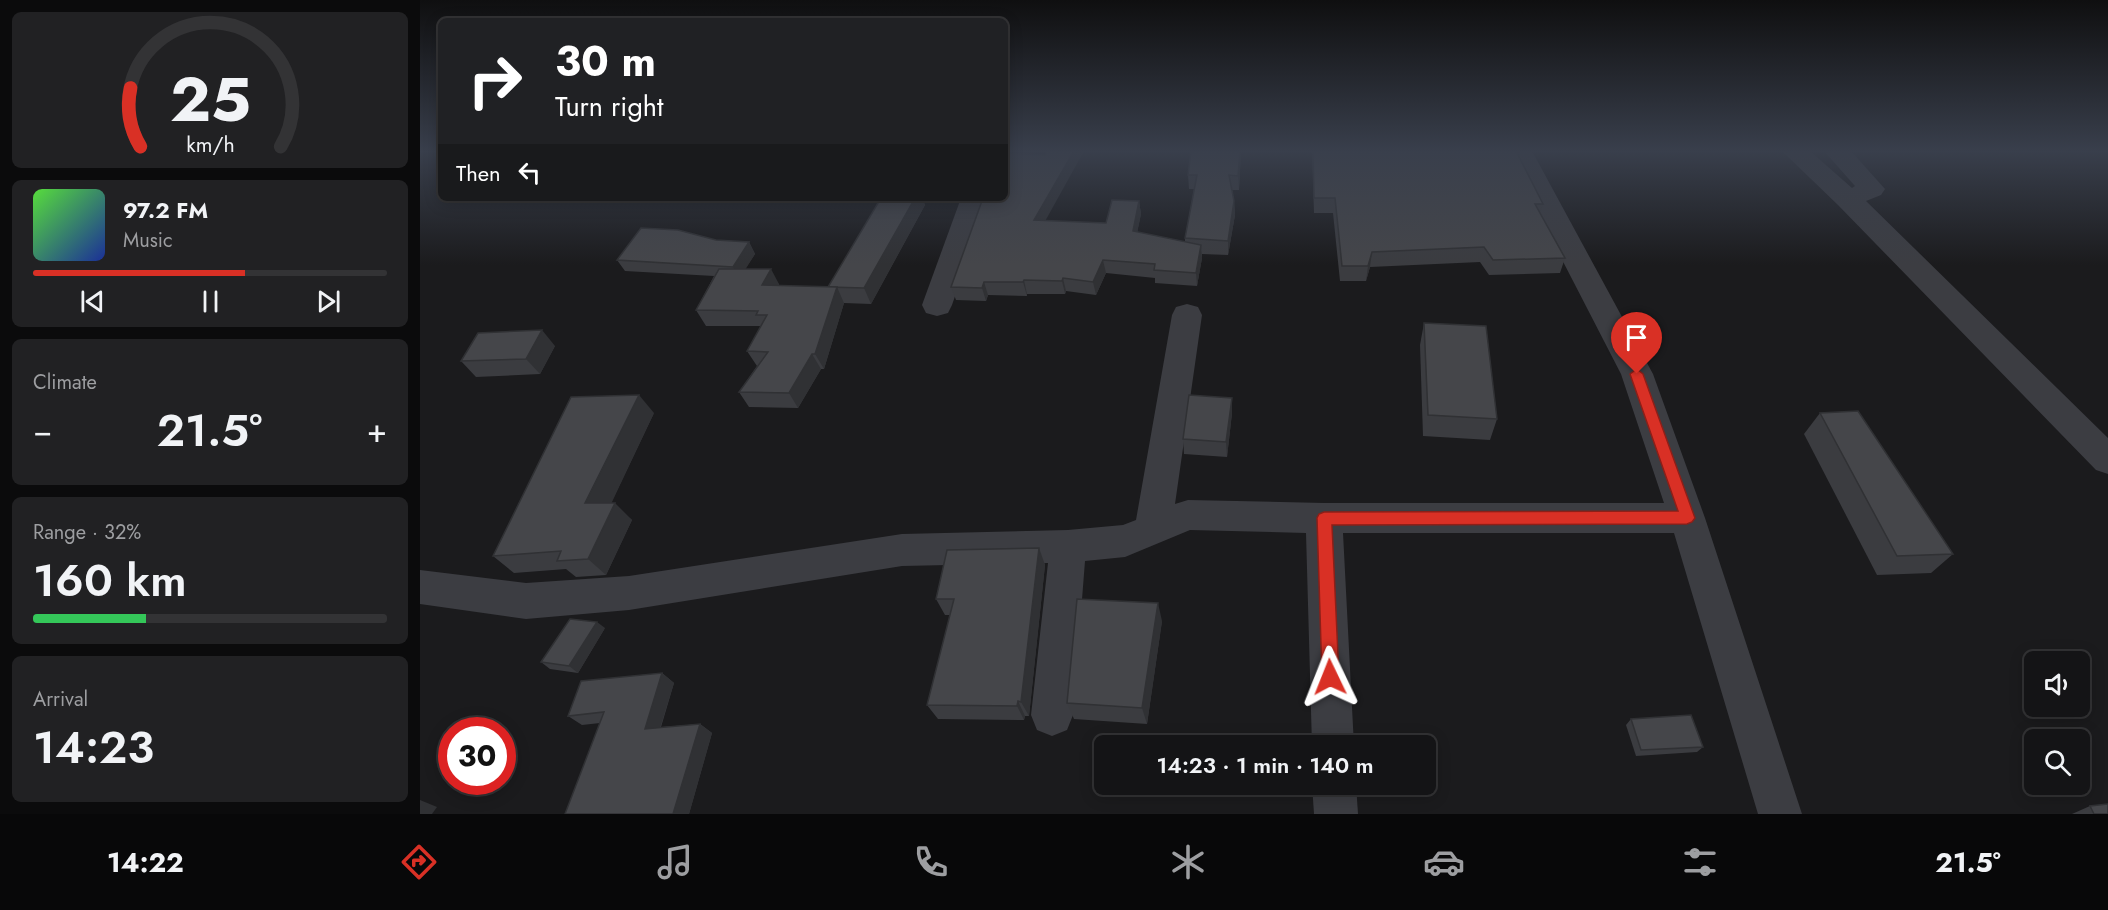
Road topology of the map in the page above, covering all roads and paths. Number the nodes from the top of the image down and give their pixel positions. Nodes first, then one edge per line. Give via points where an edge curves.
1 (1539, 189) edge
2 (1837, 189) edge
3 (1872, 189) edge
4 (1848, 199) junction
5 (974, 201) edge
6 (937, 305) dead end
7 (1186, 315) dead end
8 (2108, 460) edge
9 (1324, 518) junction
10 (1687, 518) junction
11 (1153, 530) junction
12 (1068, 546) junction
13 (420, 587) edge
14 (1052, 715) dead end
15 (1333, 735) edge
16 (1335, 795) edge
17 (1336, 814) edge
18 (1780, 814) edge

1 - 10 street via 1637,374
2 - 4 street
3 - 4 street
4 - 8 street
5 - 6 street
7 - 11 street
9 - 10 street
9 - 11 street via 1188,515
9 - 15 street
10 - 18 street
11 - 12 street via 1125,541
12 - 13 street via 902,550 629,593 526,601
12 - 14 street
16 - 17 street

